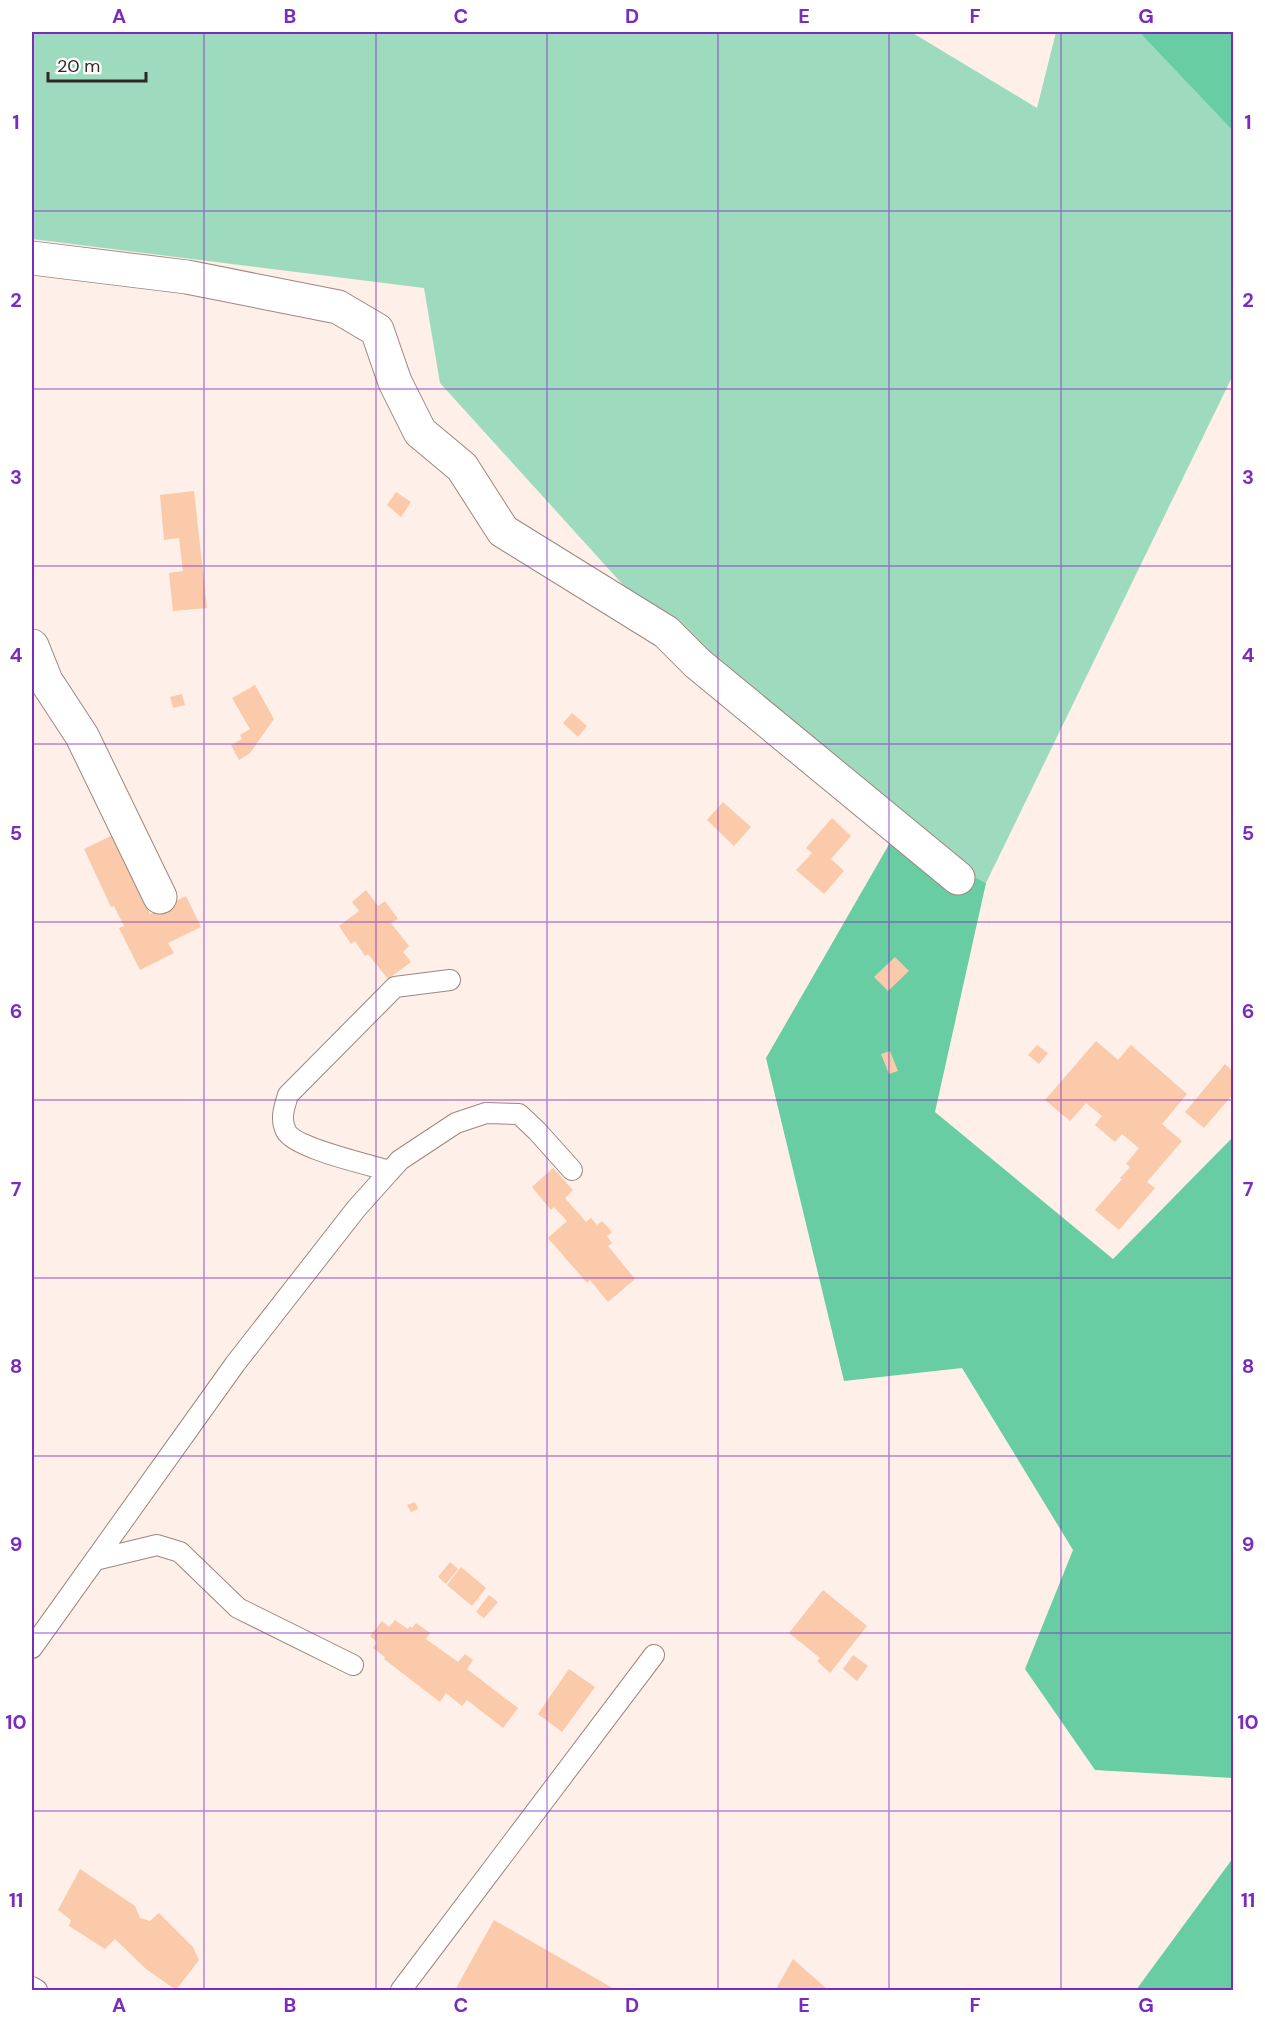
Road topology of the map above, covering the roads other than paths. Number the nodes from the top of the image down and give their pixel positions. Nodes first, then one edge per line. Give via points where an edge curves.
1 (32, 258) edge
2 (32, 646) edge
3 (958, 878) dead end
4 (160, 897) dead end
5 (450, 980) dead end
6 (572, 1170) dead end
7 (390, 1171) junction
8 (95, 1560) junction
9 (32, 1648) edge
10 (654, 1655) dead end
11 (353, 1665) dead end
12 (32, 1987) edge
13 (37, 1990) edge
14 (401, 1990) edge

1 - 3 street via 187,277 338,306 377,330 395,382 420,432 462,467 503,531 666,632 697,663
2 - 4 street via 46,681 82,736
5 - 7 lane via 395,987 288,1095 282,1114 286,1133 301,1144
6 - 7 lane via 519,1114 486,1113 456,1123 400,1160
7 - 8 lane via 235,1364
8 - 9 lane
8 - 11 lane via 157,1545 180,1552 238,1608
10 - 14 lane
12 - 13 lane

